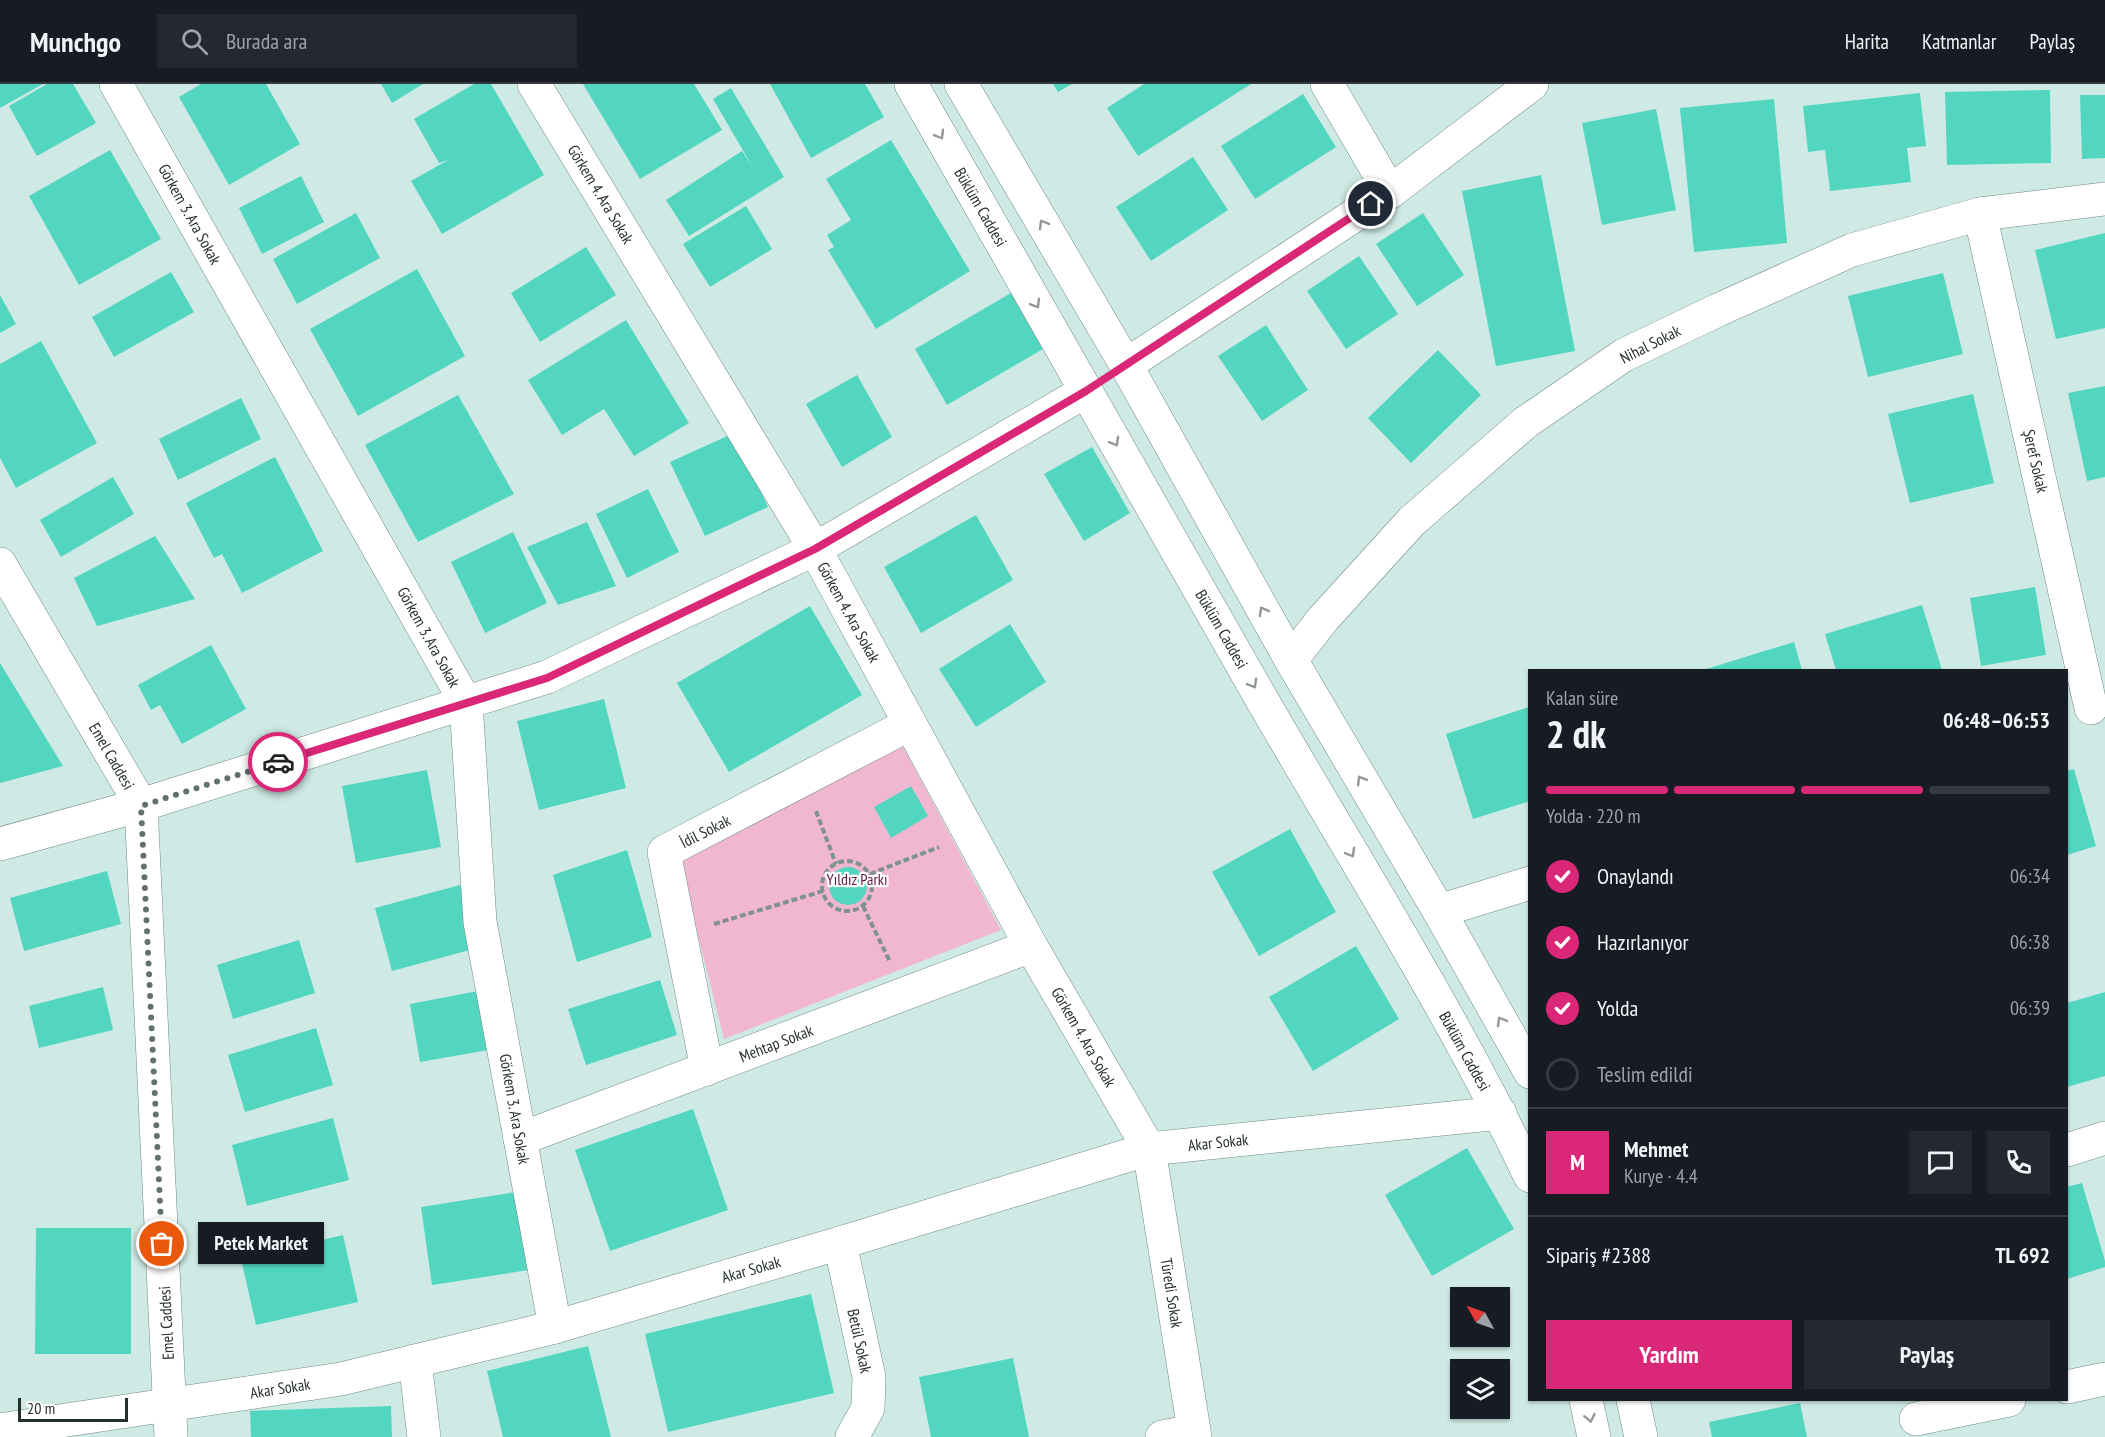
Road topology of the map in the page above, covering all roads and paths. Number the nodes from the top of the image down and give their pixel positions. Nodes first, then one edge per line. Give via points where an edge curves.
1 (116, 84) edge
2 (534, 84) edge
3 (911, 84) edge
4 (961, 84) edge
5 (1327, 84) edge
6 (1532, 84) edge
7 (1390, 192) junction
8 (2105, 199) edge
9 (1980, 214) junction
10 (1126, 365) junction
11 (1086, 391) junction
12 (815, 549) junction
13 (0, 564) edge
14 (1291, 660) junction
15 (466, 703) junction
16 (2088, 709) edge
17 (910, 724) junction
18 (804, 779) junction
19 (141, 806) junction
20 (970, 834) junction
21 (0, 844) edge
22 (836, 864) junction
23 (870, 874) junction
24 (1528, 884) edge
25 (823, 891) junction
26 (863, 906) junction
27 (1439, 911) junction
28 (680, 934) junction
29 (1031, 946) junction
30 (905, 994) junction
31 (1528, 1068) edge
32 (707, 1069) junction
33 (1500, 1113) junction
34 (2105, 1138) edge
35 (520, 1139) junction
36 (1149, 1149) junction
37 (2068, 1150) edge
38 (1528, 1172) edge
39 (840, 1243) junction
40 (555, 1327) junction
41 (415, 1361) junction
42 (2105, 1380) edge
43 (2068, 1387) edge
44 (1586, 1401) edge
45 (1633, 1401) edge
46 (2004, 1401) edge
47 (170, 1405) junction
48 (1916, 1418) edge
49 (0, 1430) edge
50 (1195, 1434) edge
51 (171, 1437) edge
52 (424, 1437) edge
53 (852, 1437) edge
54 (1162, 1437) edge
55 (1594, 1437) edge
56 (1641, 1437) edge

1 - 15 street, Görkem 3. Ara Sokak
2 - 12 street, Görkem 4. Ara Sokak
3 -> 11 street, Büklüm Caddesi
10 -> 4 street
5 - 7 street
6 - 7 street
7 - 10 street
8 - 9 street, Nihal Sokak
9 - 14 street, Nihal Sokak via 1852,250 1624,355 1526,422 1412,521
9 - 16 street, Şeref Sokak
10 - 11 street
14 -> 10 street
11 - 12 street
11 -> 33 street, Büklüm Caddesi
12 - 15 street via 547,678
12 - 17 street, Görkem 4. Ara Sokak
13 - 19 street, Emel Caddesi
27 -> 14 street
15 - 19 street
15 - 35 street, Görkem 3. Ara Sokak via 480,922
17 - 18 street, İdil Sokak
17 - 20 street, Görkem 4. Ara Sokak
18 - 22 path
18 - 28 street, İdil Sokak via 664,852
19 - 21 street
19 - 47 street, Emel Caddesi
20 - 23 path
20 - 29 street, Görkem 4. Ara Sokak
22 - 23 path via 851,861
22 - 25 path via 825,875
23 - 26 path via 872,891
24 - 27 street
25 - 26 path via 839,910
25 - 28 path
26 - 30 path
31 -> 27 street
28 - 32 street, İdil Sokak
29 - 30 street, Mehtap Sokak
29 - 36 street, Görkem 4. Ara Sokak
30 - 32 street, Mehtap Sokak
32 - 35 street, Mehtap Sokak
33 - 36 street, Akar Sokak
33 - 38 street, Büklüm Caddesi
34 - 37 street
35 - 40 street, Görkem 3. Ara Sokak
36 - 39 street, Akar Sokak
36 - 50 street, Türedi Sokak
39 - 40 street, Akar Sokak
39 - 53 street, Betül Sokak via 869,1377 868,1408
40 - 41 street, Akar Sokak
41 - 47 street, Akar Sokak via 341,1379
41 - 52 street
42 - 43 street
44 -> 55 street
45 - 56 street
46 - 48 street
47 - 49 street, Akar Sokak
47 - 51 street, Emel Caddesi
50 - 54 street

